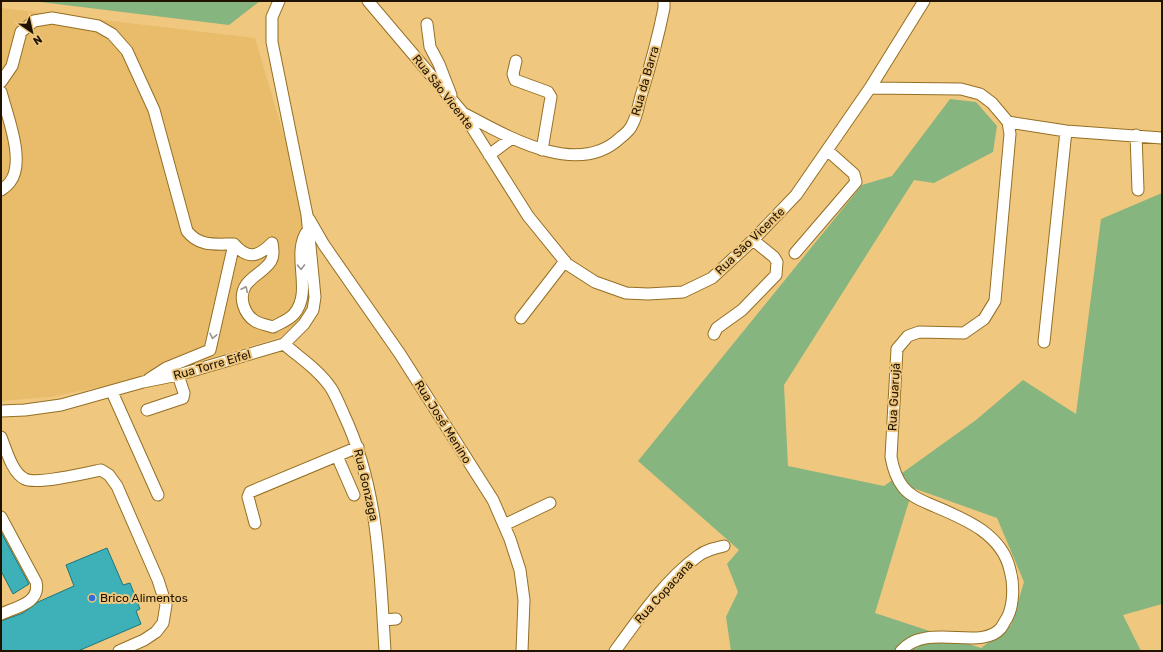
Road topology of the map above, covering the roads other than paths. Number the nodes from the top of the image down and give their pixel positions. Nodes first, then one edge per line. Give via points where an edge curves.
1 (279, 1) edge
2 (368, 1) edge
3 (664, 1) edge
4 (924, 1) edge
5 (427, 24) dead end
6 (516, 61) dead end
7 (1, 82) edge
8 (870, 88) junction
9 (1, 92) edge
10 (453, 101) junction
11 (463, 113) junction
12 (1008, 122) junction
13 (1066, 131) junction
14 (1136, 135) junction
15 (512, 138) junction
16 (1162, 138) edge
17 (542, 150) junction
18 (827, 150) junction
19 (489, 155) junction
20 (1, 190) edge
21 (1138, 190) dead end
22 (307, 215) junction
23 (308, 230) junction
24 (753, 240) junction
25 (234, 244) junction
26 (795, 253) dead end
27 (565, 261) junction
28 (521, 318) dead end
29 (714, 334) dead end
30 (1044, 342) dead end
31 (284, 344) junction
32 (178, 375) junction
33 (143, 382) junction
34 (112, 392) junction
35 (147, 410) dead end
36 (1, 411) edge
37 (1, 437) edge
38 (358, 447) junction
39 (337, 456) junction
40 (158, 495) dead end
41 (354, 495) dead end
42 (550, 503) dead end
43 (1, 517) edge
44 (255, 524) dead end
45 (504, 525) junction
46 (724, 546) dead end
47 (1, 614) edge
48 (396, 619) dead end
49 (383, 620) junction
50 (119, 651) edge
51 (385, 651) edge
52 (522, 651) edge
53 (615, 651) edge
54 (901, 651) edge

1 - 22 street via 272,17 272,42
2 - 10 street, Rua São Vicente
3 - 17 street, Rua da Barra via 655,53 632,126 610,147 594,153 572,154
4 - 8 street, Rua São Vicente
5 - 10 street via 430,47
6 - 17 street via 513,74 515,80 548,92 551,97
7 - 25 street via 12,66 21,32 34,21 52,18 98,26 112,34 127,50 154,110 187,231 194,240 205,244
8 - 12 street via 967,90 980,94 992,103
8 - 18 street, Rua São Vicente
9 - 20 street via 17,161 13,178
10 - 11 street, Rua São Vicente
11 - 15 street, Rua da Barra
11 - 19 street, Rua São Vicente
12 - 13 street
12 - 54 street, Rua Guarujá via 1009,149 995,301 984,319 964,333 919,332 908,336 897,349 891,457 895,473 904,488 915,498 966,520 988,534 1003,553 1010,570 1010,612 1000,629 990,636 918,639 906,645
13 - 14 street
13 - 30 street
14 - 16 street
14 - 21 street
15 - 17 street, Rua da Barra
15 - 19 street
18 - 24 street, Rua São Vicente via 796,195
18 - 26 street via 854,174 856,182
19 - 27 street, Rua São Vicente via 528,216
22 - 23 street, Rua Torre Eifel
22 - 45 street, Rua José Menino via 324,245 404,360 493,500
23 -> 25 street via 301,246 300,305 290,318 273,327 250,316 244,307 242,297 246,284 270,262 272,243 256,255 241,252
23 - 31 street, Rua Torre Eifel via 315,297 313,310 304,324
24 - 27 street, Rua São Vicente via 712,278 683,292 626,293 595,282
24 - 29 street via 774,257 777,262 776,275 742,310 717,328
25 -> 33 street via 210,350 166,368
27 - 28 street
31 - 32 street, Rua Torre Eifel
31 - 38 street, Rua Gonzaga via 331,388
32 - 33 street, Rua Torre Eifel
32 - 35 street via 184,393 183,398
33 - 34 street, Rua Torre Eifel
34 - 36 street, Rua Torre Eifel via 61,405
34 - 40 street
37 - 50 street via 17,472 24,479 45,480 101,470 109,475 117,486 158,580 166,605 163,623 156,632
38 - 39 street
38 - 49 street, Rua Gonzaga via 372,499
39 - 41 street
39 - 44 street via 250,492 248,497
42 - 45 street
43 - 47 street via 38,590 36,596 29,601
45 - 52 street, Rua José Menino via 520,570 524,600
46 - 53 street, Rua Copacana via 709,549 684,567
48 - 49 street
49 - 51 street, Rua Gonzaga

